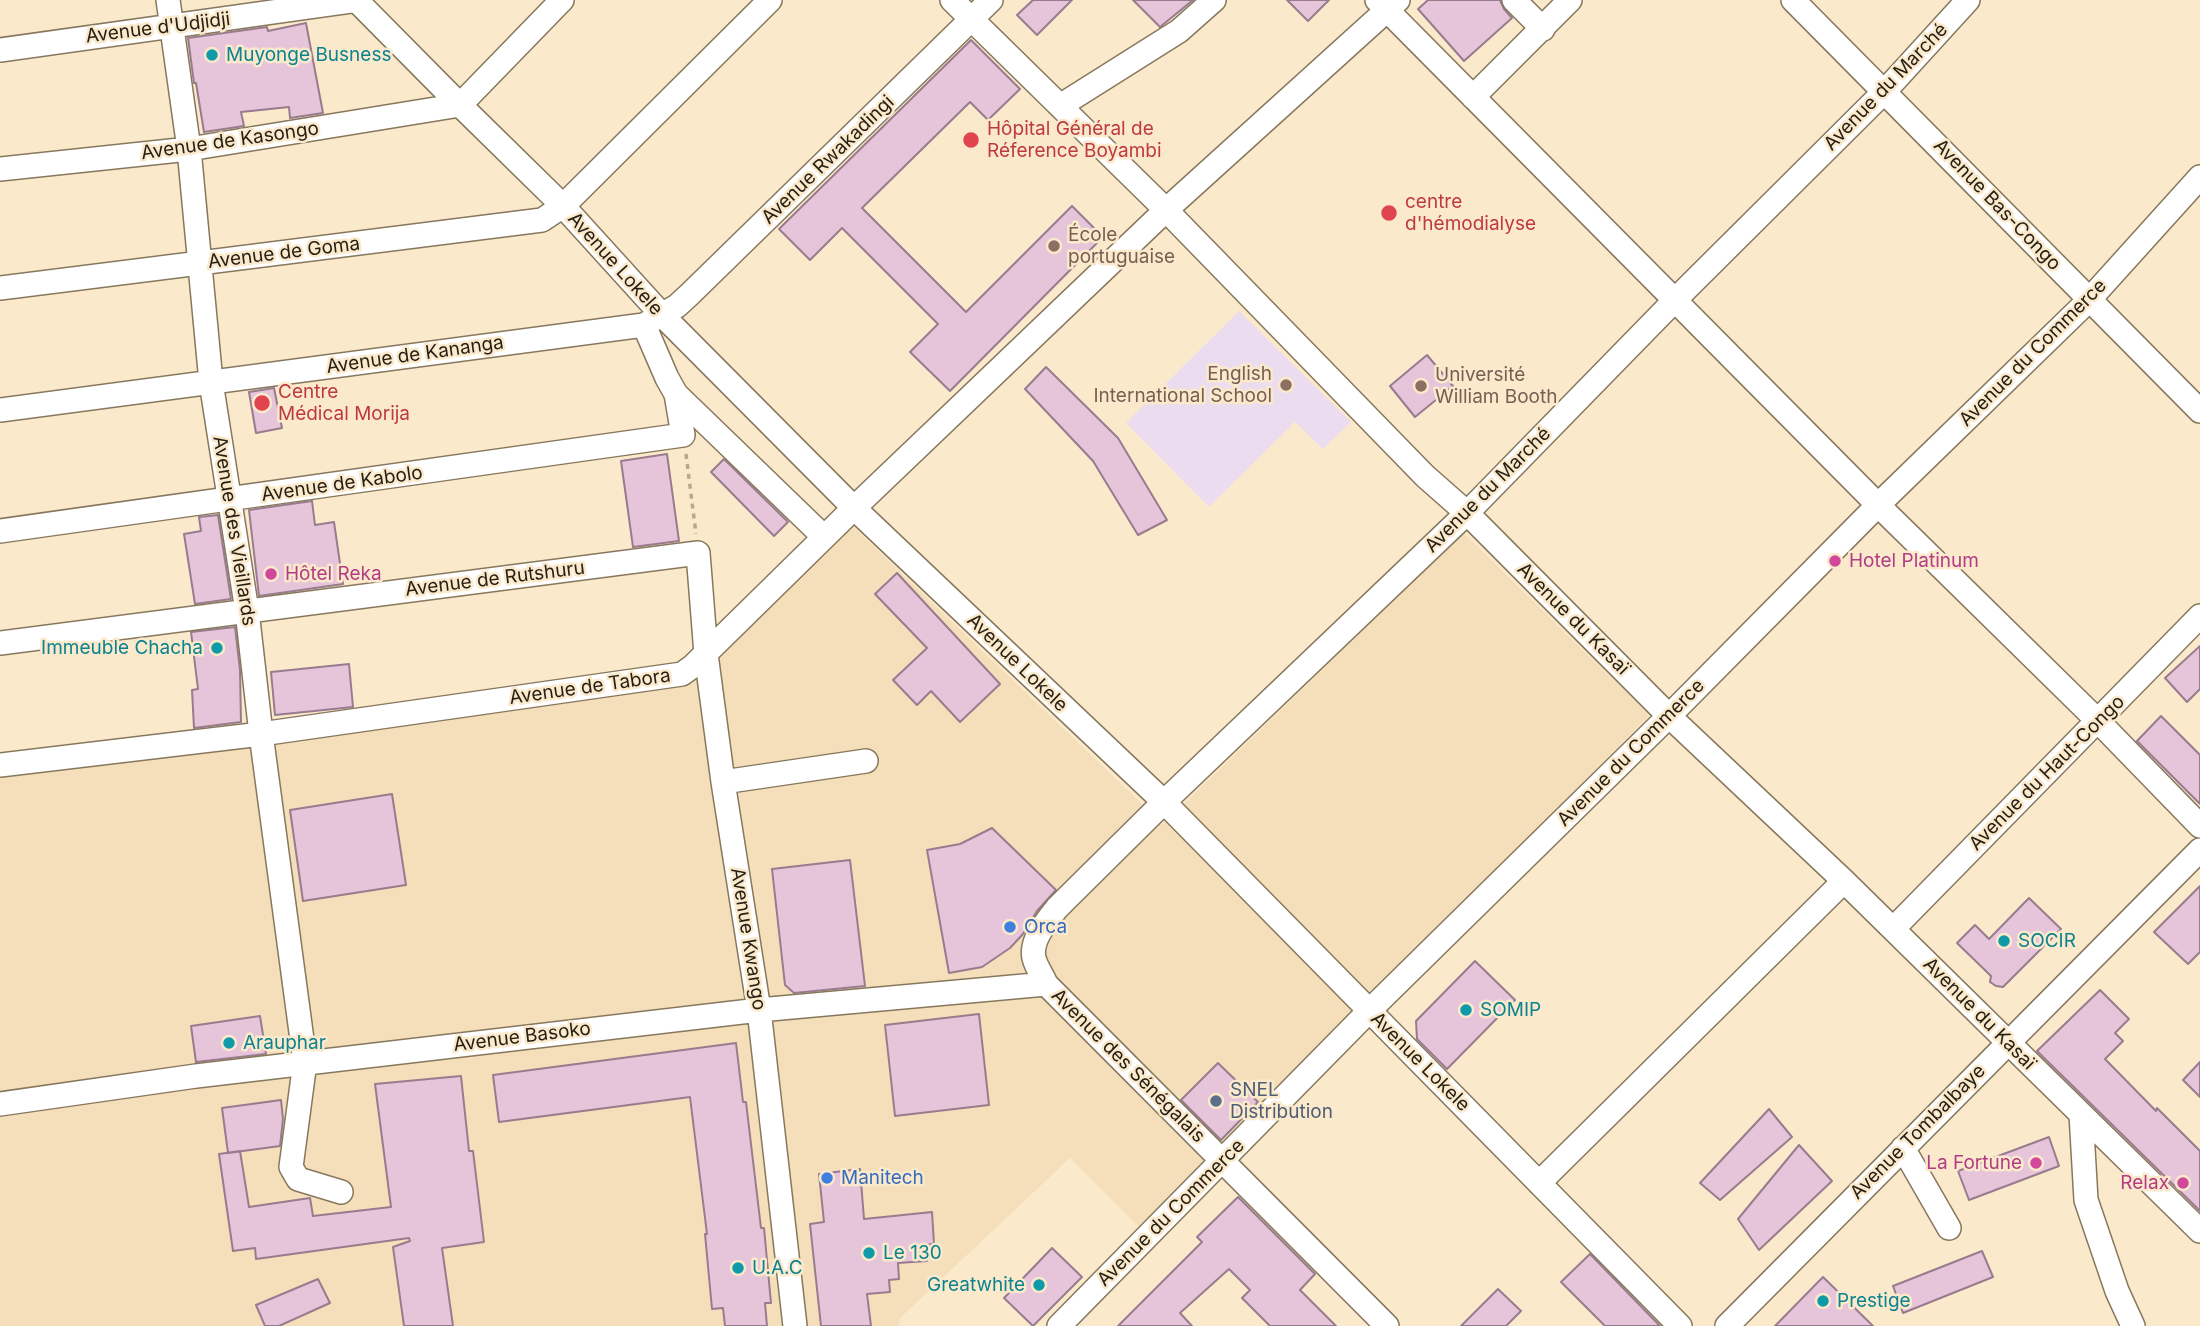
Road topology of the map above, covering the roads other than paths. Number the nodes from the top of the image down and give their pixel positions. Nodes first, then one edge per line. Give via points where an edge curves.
1 (168, 0) edge
2 (357, 0) edge
3 (562, 0) edge
4 (770, 0) edge
5 (952, 0) edge
6 (992, 0) edge
7 (1214, 0) edge
8 (1514, 0) edge
9 (1570, 0) edge
10 (1793, 0) edge
11 (1968, 0) edge
12 (1387, 3) edge
13 (972, 19) junction
14 (173, 26) junction
15 (1543, 29) junction
16 (0, 50) edge
17 (1885, 91) junction
18 (1473, 97) junction
19 (460, 105) junction
20 (1060, 106) junction
21 (189, 149) junction
22 (0, 169) edge
23 (2200, 177) edge
24 (563, 206) junction
25 (1166, 210) junction
26 (199, 263) junction
27 (0, 288) edge
28 (1676, 299) junction
29 (2089, 300) junction
30 (653, 320) junction
31 (211, 382) junction
32 (676, 394) junction
33 (0, 410) edge
34 (2200, 411) edge
35 (230, 500) junction
36 (1878, 505) junction
37 (854, 508) junction
38 (1467, 513) junction
39 (0, 531) edge
40 (824, 537) junction
41 (698, 553) joint
42 (247, 611) junction
43 (2200, 616) edge
44 (0, 643) edge
45 (706, 654) junction
46 (1669, 716) junction
47 (2098, 722) junction
48 (261, 734) junction
49 (866, 761) dead end
50 (0, 765) edge
51 (723, 782) junction
52 (1164, 802) junction
53 (2200, 826) edge
54 (2200, 850) edge
55 (1844, 881) junction
56 (1893, 929) junction
57 (1046, 984) junction
58 (759, 1010) junction
59 (1369, 1011) junction
60 (2007, 1042) junction
61 (305, 1062) junction
62 (0, 1104) edge
63 (2081, 1114) junction
64 (1903, 1148) junction
65 (1224, 1160) junction
66 (1539, 1183) junction
67 (341, 1192) dead end
68 (1949, 1228) dead end
69 (2200, 1231) edge
70 (796, 1326) edge
71 (1059, 1326) edge
72 (1387, 1326) edge
73 (1680, 1326) edge
74 (1727, 1326) edge
75 (2133, 1326) edge

1 - 14 street, Avenue des Vieillards
2 - 14 street, Avenue d'Udjidji
2 - 19 street, Avenue Lokele
3 - 19 street
4 - 24 street, Avenue de Goma
5 - 13 street, Avenue du Kasaï
6 - 13 street, Avenue Rwakadingi
7 - 20 street via 1179,31
8 - 15 street
9 - 15 street
10 - 17 street, Avenue Bas-Congo
11 - 17 street, Avenue du Marché
12 - 18 street
12 - 25 street, Avenue de Tabora
13 - 20 street, Avenue du Kasaï
13 - 30 street, Avenue Rwakadingi via 690,294
14 - 16 street, Avenue d'Udjidji
14 - 21 street, Avenue des Vieillards
15 - 18 street
17 - 28 street, Avenue du Marché
17 - 29 street, Avenue Bas-Congo
18 - 28 street
19 - 21 street, Avenue de Kasongo
19 - 24 street, Avenue Lokele
20 - 25 street, Avenue du Kasaï
21 - 22 street, Avenue de Kasongo
21 - 26 street, Avenue des Vieillards
23 - 29 street, Avenue du Commerce
24 - 26 street, Avenue de Goma via 542,220 522,225
24 - 30 street, Avenue Lokele
25 - 37 street, Avenue de Tabora
25 - 38 street, Avenue du Kasaï via 1425,476
26 - 27 street, Avenue de Goma
26 - 31 street, Avenue des Vieillards
28 - 36 street
28 - 38 street, Avenue du Marché
29 - 34 street, Avenue Bas-Congo
29 - 36 street, Avenue du Commerce
30 - 31 street, Avenue de Kananga
30 - 32 street via 667,378
30 - 37 street, Avenue Lokele
31 - 33 street, Avenue de Kananga
31 - 35 street, Avenue des Vieillards
32 - 35 street, Avenue de Kabolo via 683,435
32 - 40 street
35 - 39 street, Avenue de Kabolo
35 - 42 street, Avenue des Vieillards
36 - 46 street, Avenue du Commerce
36 - 47 street
37 - 40 street, Avenue de Tabora
37 - 52 street, Avenue Lokele
38 - 46 street, Avenue du Kasaï
38 - 52 street, Avenue du Marché
40 - 45 street, Avenue de Tabora
41 - 42 street, Avenue de Rutshuru
41 - 45 street, Avenue Kwango
42 - 44 street, Avenue de Rutshuru
42 - 48 street, Avenue des Vieillards
43 - 47 street, Avenue du Haut-Congo
45 - 48 street, Avenue de Tabora via 682,674
45 - 51 street, Avenue Kwango
46 - 55 street, Avenue du Kasaï
46 - 59 street, Avenue du Commerce
47 - 53 street
47 - 56 street, Avenue du Haut-Congo
48 - 50 street, Avenue de Tabora
48 - 61 street, Avenue des Vieillards
49 - 51 street
51 - 58 street, Avenue Kwango
52 - 57 street, Avenue du Marché via 1042,926 1033,957
52 - 59 street, Avenue Lokele
54 - 60 street, Avenue Tombalbaye
55 - 56 street, Avenue du Kasaï
55 - 66 street
56 - 60 street, Avenue du Kasaï
57 - 58 street, Avenue Basoko
57 - 65 street, Avenue des Sénégalais
58 - 61 street, Avenue Basoko
58 - 70 street, Avenue Kwango
59 - 65 street, Avenue du Commerce
59 - 66 street, Avenue Lokele
60 - 63 street, Avenue du Kasaï
60 - 64 street, Avenue Tombalbaye
61 - 62 street, Avenue Basoko
61 - 67 street, Avenue des Vieillards via 291,1167 298,1179
63 - 69 street, Avenue du Kasaï
63 - 75 street via 2086,1200
64 - 68 street
64 - 74 street, Avenue Tombalbaye
65 - 71 street, Avenue du Commerce
65 - 72 street, Avenue des Sénégalais
66 - 73 street, Avenue Lokele

